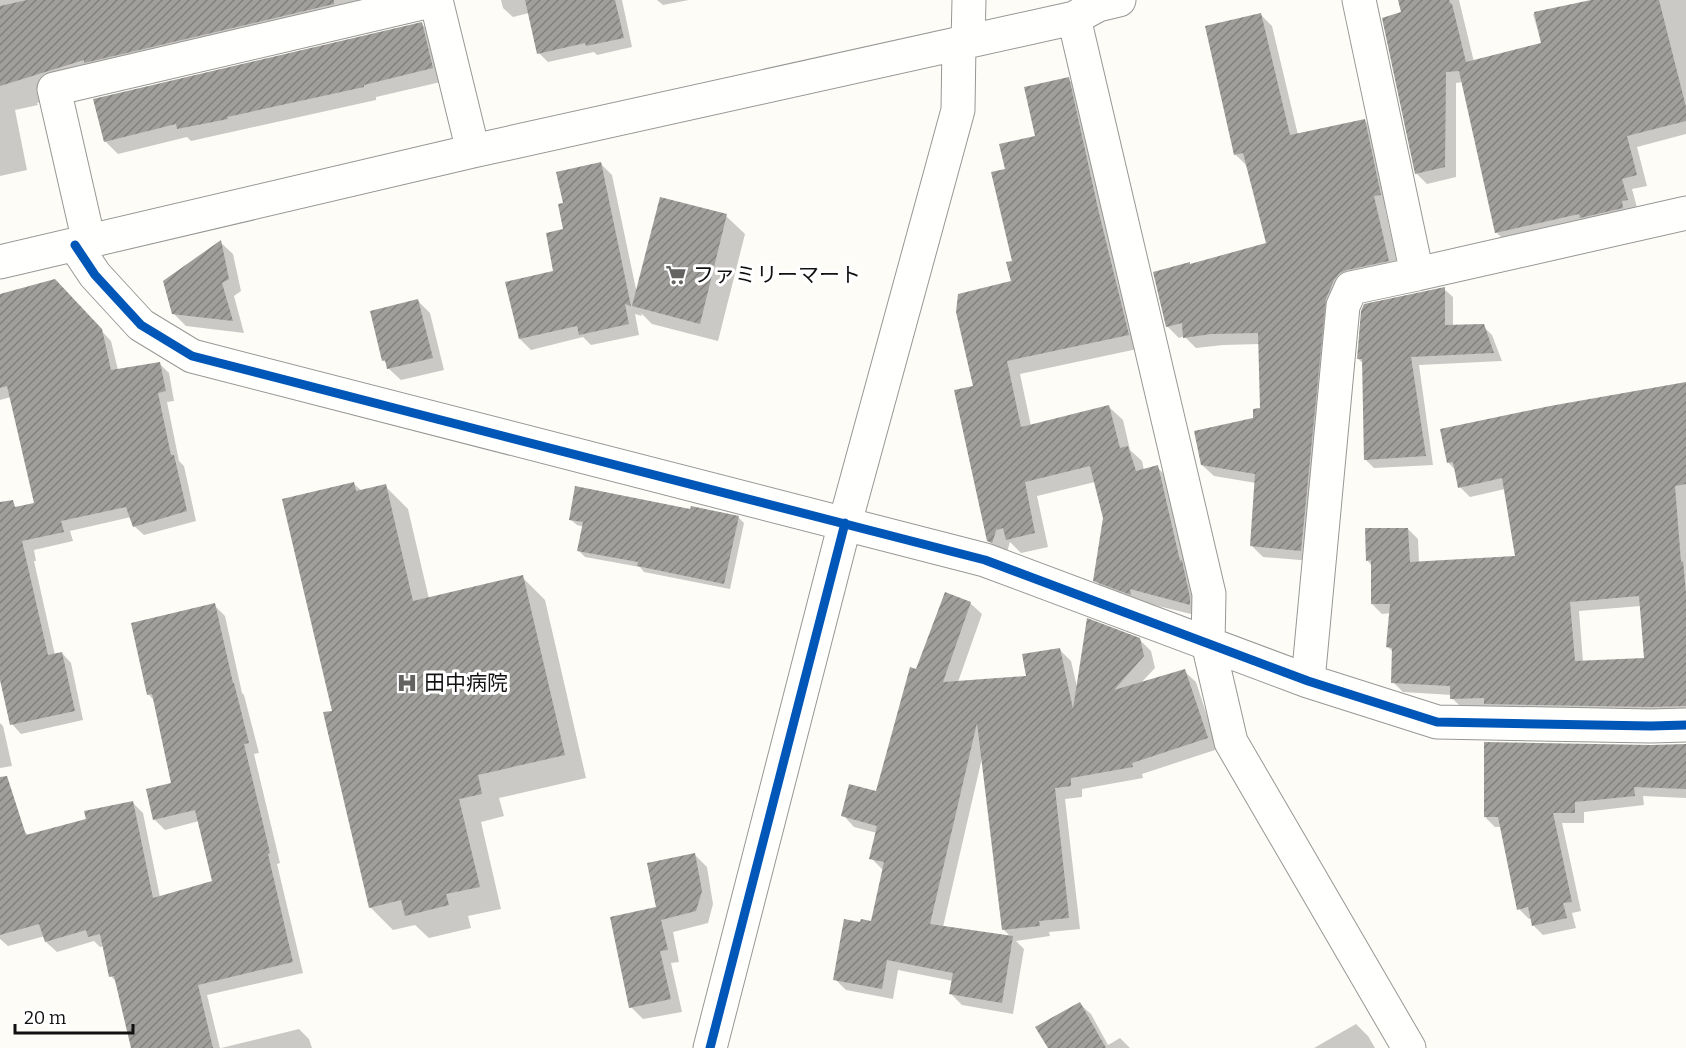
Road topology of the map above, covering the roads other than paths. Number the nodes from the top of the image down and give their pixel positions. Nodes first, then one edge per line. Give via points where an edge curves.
1 (436, 0) edge
2 (969, 0) edge
3 (1119, 0) edge
4 (1359, 0) edge
5 (1074, 18) junction
6 (964, 42) junction
7 (473, 151) junction
8 (1686, 213) edge
9 (82, 244) junction
10 (0, 262) edge
11 (1417, 274) junction
12 (846, 523) junction
13 (1208, 643) junction
14 (1308, 681) junction
15 (1686, 725) edge
16 (710, 1048) edge
17 (1409, 1048) edge

1 - 7 street
1 - 9 street via 54,89
2 - 6 street
3 - 5 street via 1098,5
4 - 11 street
5 - 6 street
5 - 13 street via 1209,594
6 - 7 street
6 - 12 street via 958,110
7 - 9 street
8 - 11 street
9 - 10 street
9 - 12 street via 94,276 141,325 192,356
11 - 14 street via 1351,288 1343,306
12 - 13 street via 985,560
12 - 16 street
13 - 14 street
13 - 17 street via 1232,742
14 - 15 street via 1437,722

